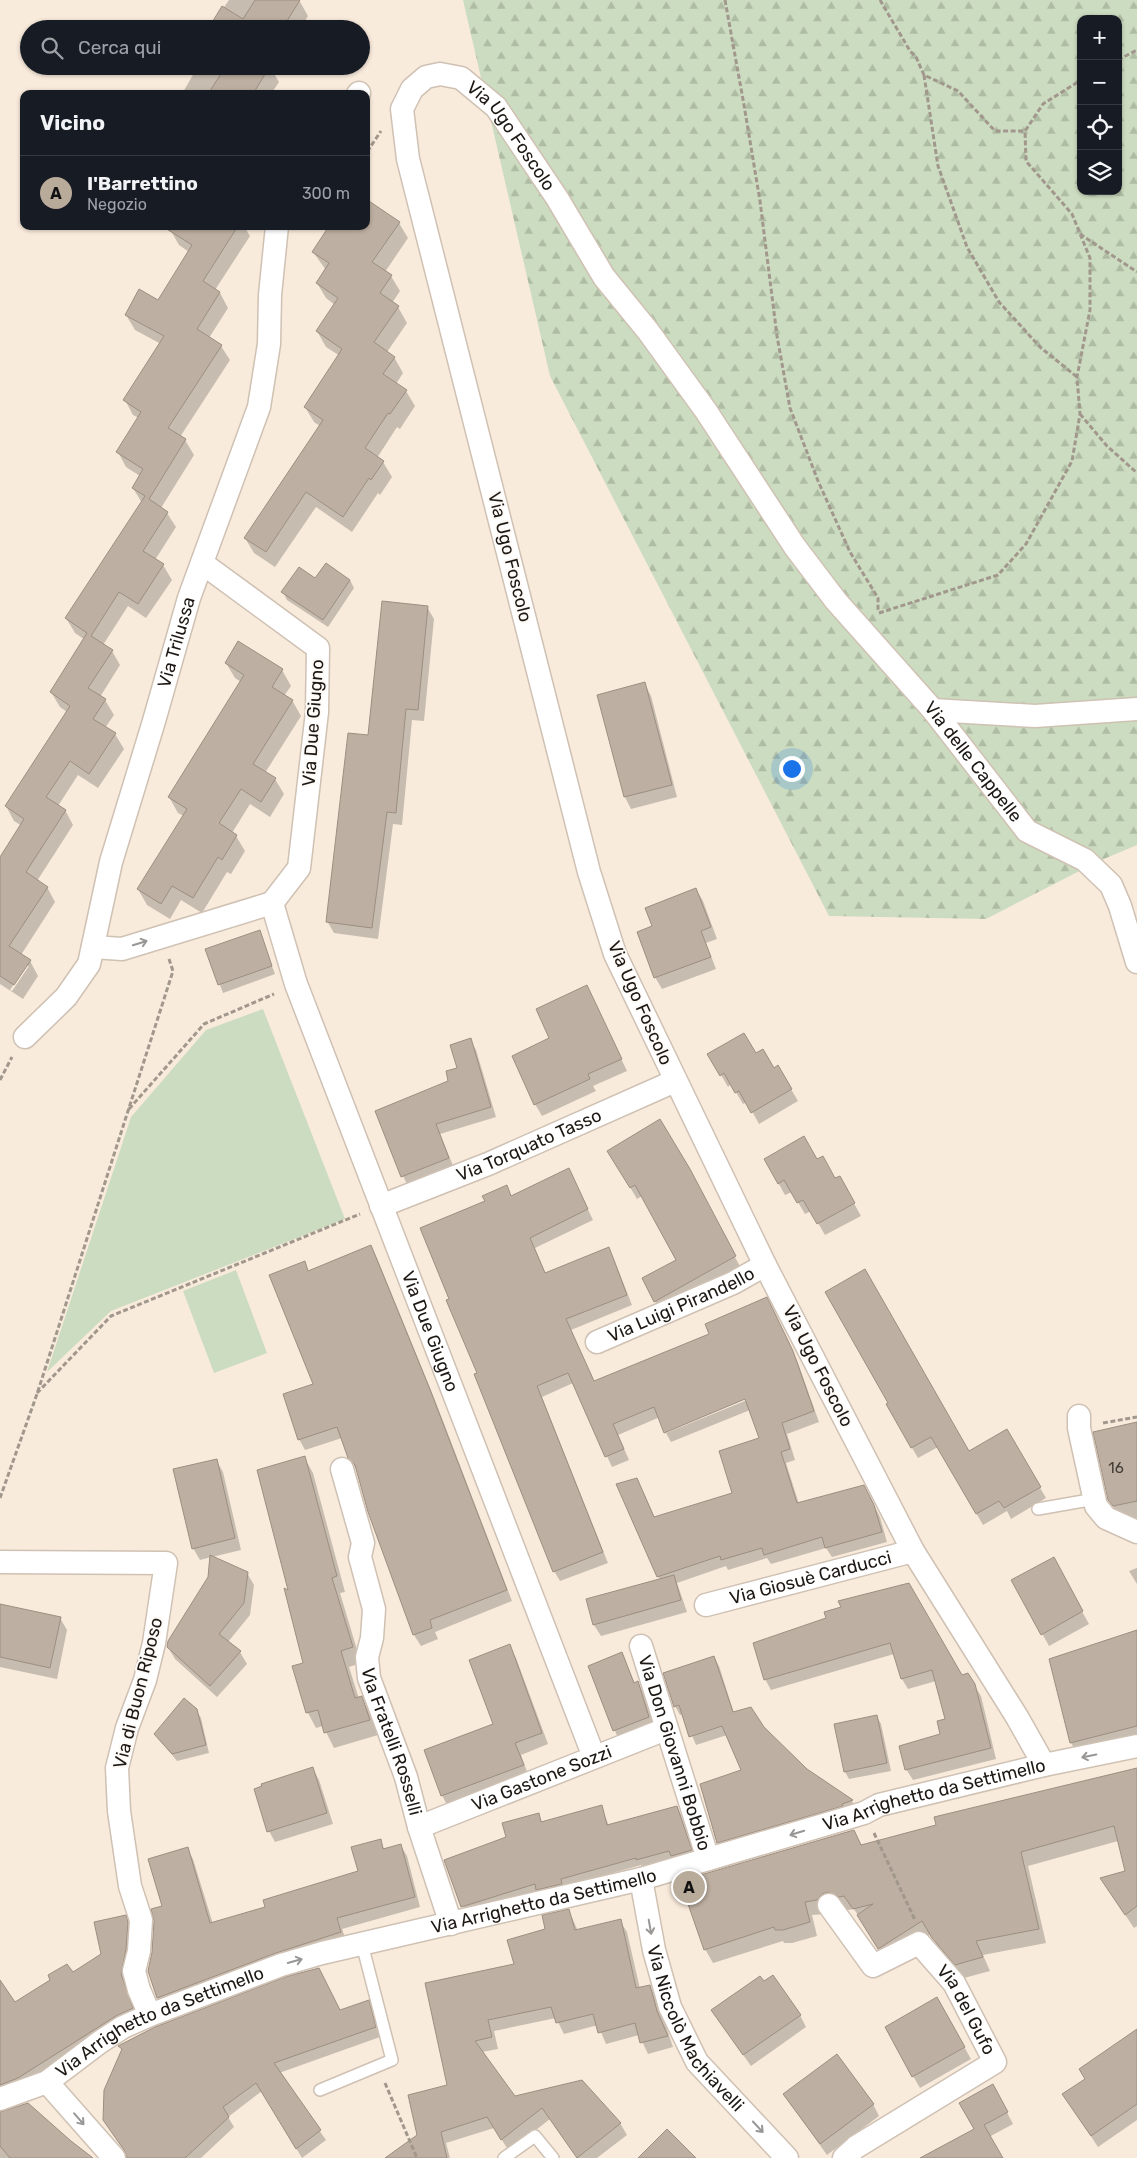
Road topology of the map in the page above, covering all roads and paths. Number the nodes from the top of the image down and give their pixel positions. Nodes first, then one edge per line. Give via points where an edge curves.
1 (725, 0) edge
2 (880, 0) edge
3 (1137, 50) edge
4 (1122, 58) edge
5 (924, 75) junction
6 (1077, 83) edge
7 (1025, 131) junction
8 (277, 230) edge
9 (1079, 234) junction
10 (1137, 272) edge
11 (1077, 377) junction
12 (1080, 414) junction
13 (1137, 473) edge
14 (202, 563) junction
15 (1137, 709) edge
16 (932, 710) junction
17 (272, 904) junction
18 (164, 936) junction
19 (93, 947) junction
20 (1137, 962) edge
21 (296, 984) junction
22 (25, 1038) dead end
23 (675, 1081) junction
24 (127, 1111) junction
25 (381, 1206) junction
26 (765, 1265) junction
27 (597, 1342) dead end
28 (36, 1394) junction
29 (1137, 1417) edge
30 (1079, 1422) joint
31 (342, 1469) dead end
32 (0, 1498) edge
33 (1095, 1499) junction
34 (1038, 1509) dead end
35 (1137, 1532) edge
36 (913, 1551) junction
37 (0, 1562) edge
38 (706, 1605) dead end
39 (641, 1646) dead end
40 (666, 1730) junction
41 (1137, 1746) edge
42 (594, 1757) junction
43 (1044, 1765) junction
44 (864, 1812) junction
45 (419, 1827) junction
46 (708, 1859) junction
47 (641, 1879) junction
48 (829, 1905) dead end
49 (451, 1924) junction
50 (917, 1924) dead end
51 (362, 1944) junction
52 (150, 2015) junction
53 (377, 2066) junction
54 (47, 2082) junction
55 (320, 2090) dead end
56 (0, 2099) edge
57 (114, 2158) edge
58 (417, 2158) edge
59 (504, 2158) edge
60 (553, 2158) edge
61 (787, 2158) edge
62 (844, 2158) edge

1 - 12 path via 754,162 790,408 850,552 878,598 878,614 998,575 1026,544 1072,461
2 - 5 path
3 - 4 path
5 - 7 path via 958,91 995,131
5 - 11 path via 938,166 967,247 999,302 1040,347
6 - 7 path via 1043,104
7 - 9 path via 1026,161 1072,214
8 - 14 street, Via Trilussa via 269,344 259,407
9 - 10 path
9 - 11 path via 1090,258 1090,310
11 - 12 path
12 - 13 path via 1107,446
14 - 17 street, Via Due Giugno via 318,648 317,712 299,868
14 - 19 street, Via Trilussa via 111,862
15 - 16 street, Via delle Cappelle via 1035,716
16 - 20 street, Via delle Cappelle via 1027,831 1085,860 1110,885
16 - 23 street, Via Ugo Foscolo via 836,601 795,547 706,411 648,330 604,277 557,198 496,107 461,78 440,74 426,77 412,89 402,109 408,159 590,872 615,954
17 - 18 street
17 - 21 street, Via Due Giugno
19 -> 18 street via 122,949
18 - 24 path via 172,971
19 - 22 street, Via Trilussa via 89,964 66,996
21 - 24 path via 204,1024
21 - 25 street, Via Due Giugno
23 - 25 street, Via Torquato Tasso via 488,1164
23 - 26 street, Via Ugo Foscolo
24 - 28 path
25 - 28 path via 111,1316
25 - 42 street, Via Due Giugno
26 - 27 street, Via Luigi Pirandello
26 - 36 street, Via Ugo Foscolo
28 - 32 path
29 - 30 path
30 - 33 street
31 - 45 street, Via Fratelli Rosselli via 363,1543 360,1557 374,1609 367,1657 369,1678 406,1777
33 - 34 lane
33 - 35 street via 1096,1506 1106,1518
36 - 38 street, Via Giosuè Carducci
36 - 43 street, Via Ugo Foscolo
37 - 52 street, Via di Buon Riposo via 166,1563 154,1643 117,1768 119,1811 130,1886 141,1920 134,1971
39 - 40 street, Via Don Giovanni Bobbio
40 - 42 street, Via Gastone Sozzi
40 - 46 street, Via Don Giovanni Bobbio
41 -> 43 street, Via Arrighetto da Settimello
42 - 45 street, Via Gastone Sozzi
43 - 44 street, Via Arrighetto da Settimello via 879,1805
44 -> 46 street, Via Arrighetto da Settimello
44 - 50 path
45 - 49 street, Via Fratelli Rosselli
46 - 47 street, Via Arrighetto da Settimello
47 - 49 street, Via Arrighetto da Settimello
47 -> 61 street, Via Niccolò Machiavelli via 654,1950 670,2007 697,2062
48 - 62 street, Via del Gufo via 873,1966 919,1943 954,1983 995,2062 856,2147
49 - 51 street, Via Arrighetto da Settimello
52 -> 51 street, Via Arrighetto da Settimello via 281,1965
51 - 53 lane via 392,2060
52 - 54 street, Via Arrighetto da Settimello via 123,2027
53 - 55 lane
53 - 58 path
54 - 56 street, Via Arrighetto da Settimello
54 -> 57 street
59 - 60 lane via 535,2136

